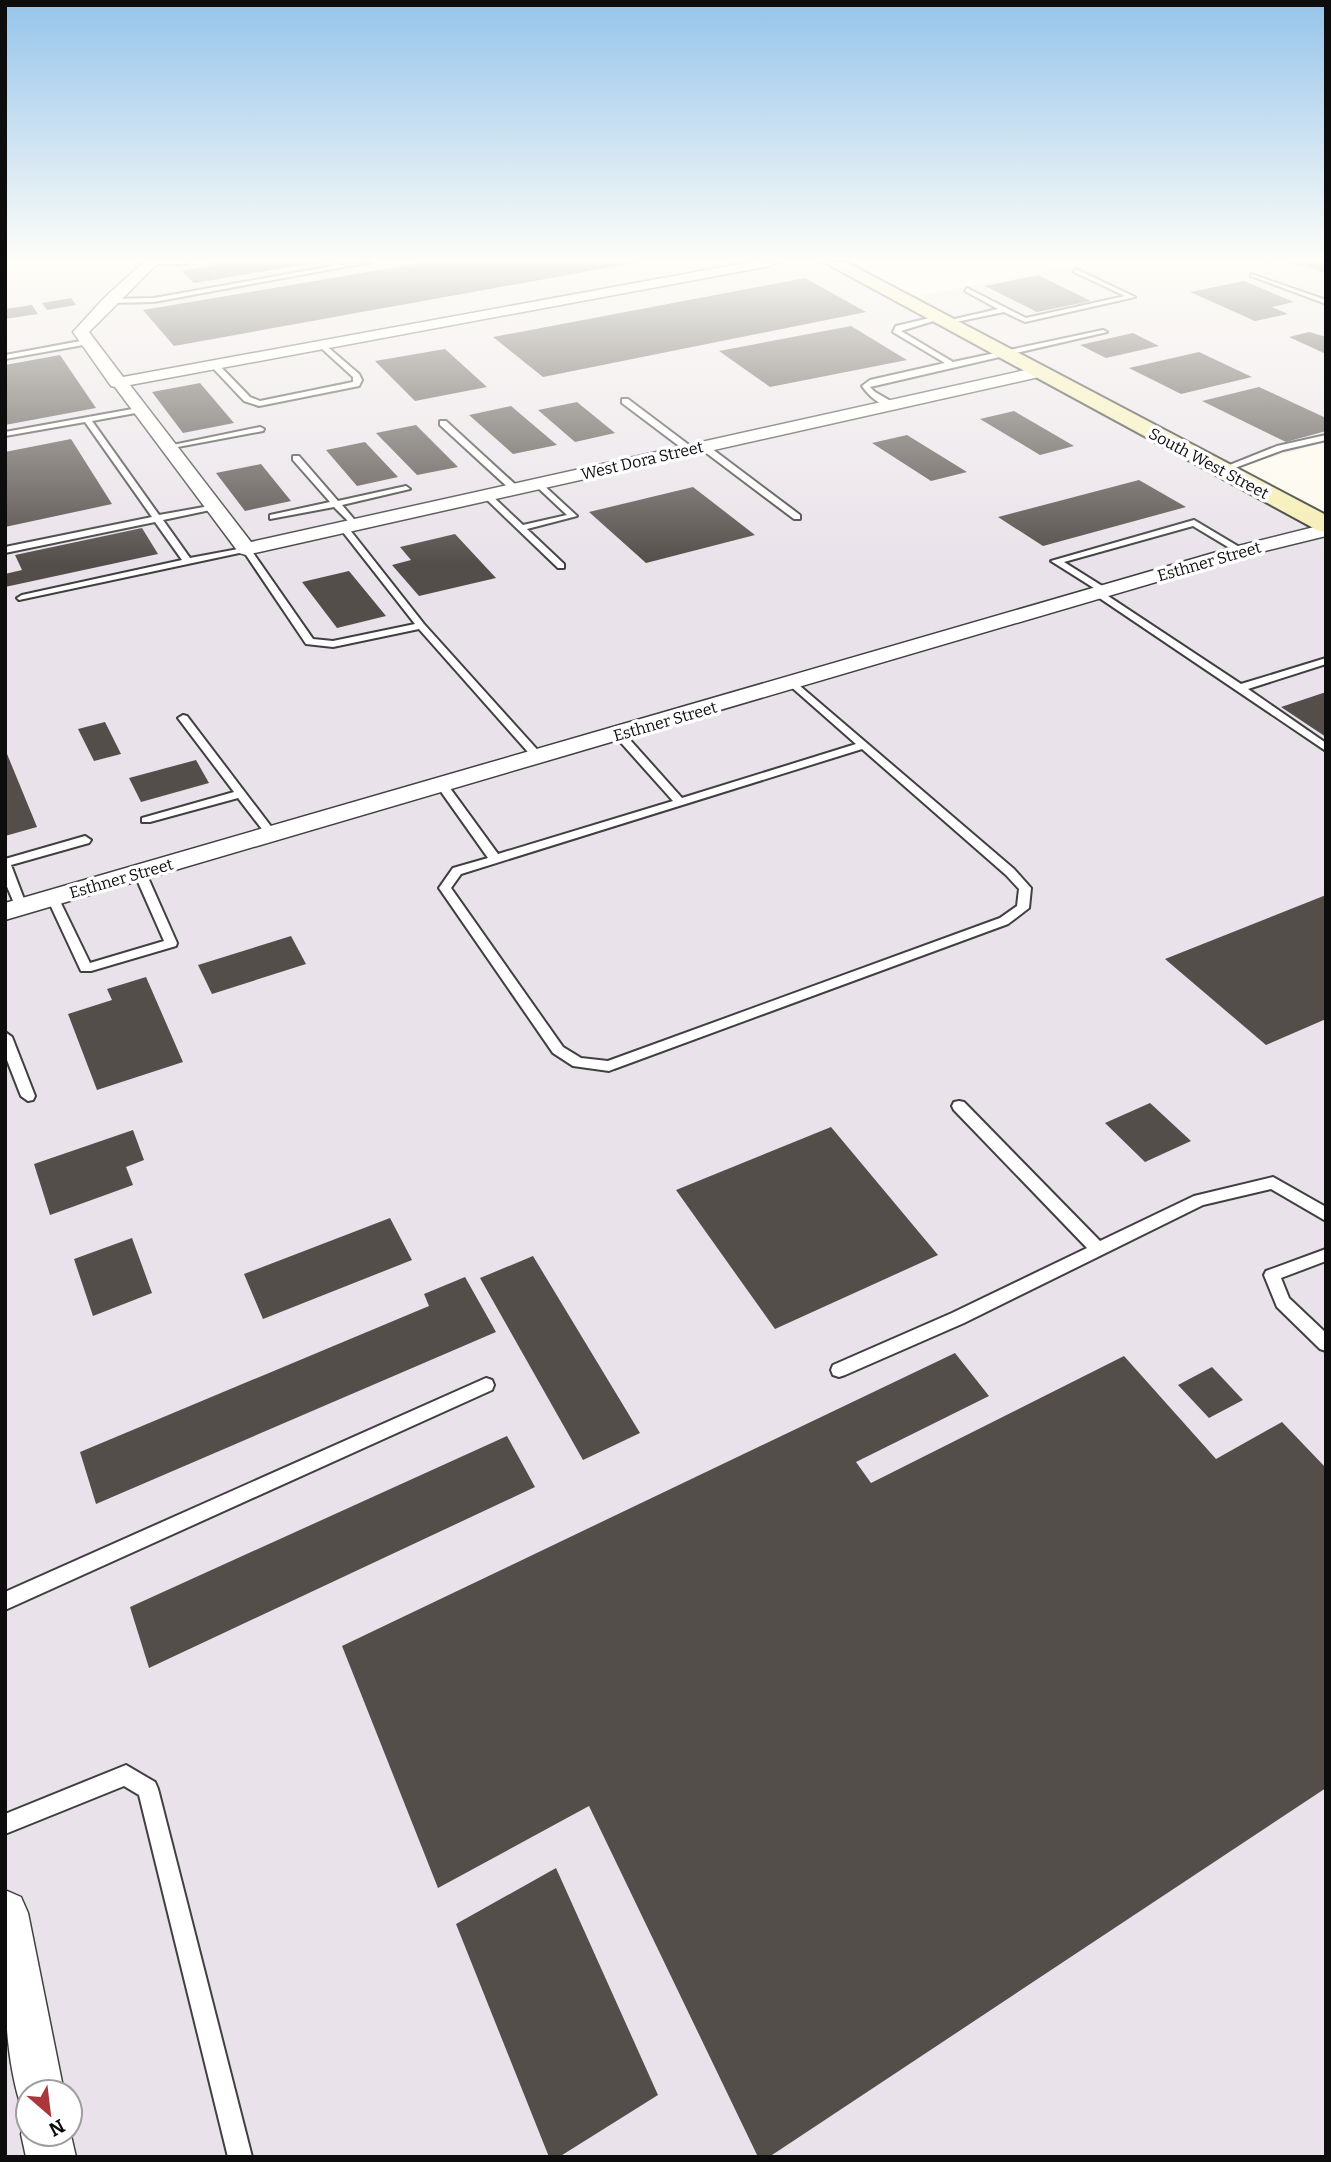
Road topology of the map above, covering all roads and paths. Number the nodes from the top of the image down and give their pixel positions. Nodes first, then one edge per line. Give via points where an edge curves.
1 (102, 363) edge
2 (225, 363) edge
3 (342, 363) edge
4 (948, 363) edge
5 (962, 363) edge
6 (1022, 363) edge
7 (214, 365) junction
8 (952, 365) junction
9 (1039, 372) junction
10 (117, 383) junction
11 (625, 401) dead end
12 (891, 405) junction
13 (138, 410) junction
14 (87, 419) junction
15 (443, 423) dead end
16 (260, 429) dead end
17 (5, 434) edge
18 (1326, 436) edge
19 (167, 447) junction
20 (697, 448) junction
21 (296, 458) dead end
22 (1221, 470) junction
23 (538, 484) junction
24 (406, 489) dead end
25 (514, 489) junction
26 (486, 495) junction
27 (336, 504) junction
28 (212, 507) junction
29 (273, 517) dead end
30 (797, 517) dead end
31 (156, 519) junction
32 (349, 526) junction
33 (1326, 527) edge
34 (521, 528) junction
35 (246, 549) junction
36 (5, 551) edge
37 (1241, 551) junction
38 (188, 562) junction
39 (561, 566) dead end
40 (1101, 592) junction
41 (22, 598) dead end
42 (421, 626) junction
43 (1326, 661) edge
44 (793, 683) junction
45 (1240, 688) junction
46 (183, 718) dead end
47 (619, 734) junction
48 (864, 745) junction
49 (1326, 748) edge
50 (539, 758) junction
51 (443, 786) junction
52 (240, 794) junction
53 (680, 802) junction
54 (146, 820) dead end
55 (272, 835) junction
56 (85, 841) dead end
57 (495, 859) junction
58 (5, 864) edge
59 (140, 873) junction
60 (53, 898) junction
61 (13, 910) edge
62 (5, 1037) edge
63 (28, 1096) dead end
64 (959, 1105) dead end
65 (1326, 1215) edge
66 (1098, 1250) junction
67 (1326, 1255) edge
68 (1326, 1344) edge
69 (839, 1370) dead end
70 (486, 1385) dead end
71 (5, 1601) edge
72 (5, 1824) edge
73 (5, 1913) edge
74 (36, 2078) edge
75 (240, 2157) edge

1 - 10 street
2 - 7 street
3 - 7 lane via 356,376 356,384 259,404 247,399
4 - 8 lane
5 - 8 lane
6 - 9 main road, South West Street
7 - 10 street
8 - 12 lane via 866,386
9 - 12 street, West Dora Street
9 - 22 main road, South West Street
10 - 13 street
11 - 20 lane
12 - 20 street, West Dora Street
13 - 14 lane
13 - 19 street
14 - 17 lane
14 - 31 lane
15 - 25 lane
16 - 19 lane
18 - 22 lane
19 - 28 street
20 - 23 street, West Dora Street
20 - 30 lane
21 - 27 lane
22 - 33 main road, South West Street
23 - 25 street, West Dora Street
23 - 34 lane via 573,516
24 - 27 lane
25 - 26 street, West Dora Street
26 - 32 street, West Dora Street
26 - 34 lane
27 - 29 lane
27 - 32 lane
28 - 31 lane
28 - 35 street
31 - 36 lane
31 - 38 lane
32 - 35 street, West Dora Street
32 - 42 lane
33 - 37 street, Esthner Street
34 - 39 lane
35 - 38 lane
35 - 42 lane via 310,642 333,644
37 - 40 street, Esthner Street
37 - 40 lane via 1194,523 1056,561
38 - 41 lane
40 - 44 street, Esthner Street
40 - 45 lane
42 - 50 lane
43 - 45 lane
44 - 47 street, Esthner Street
44 - 48 lane
45 - 49 lane
46 - 52 lane
47 - 50 street, Esthner Street
47 - 53 lane
48 - 53 lane
48 - 57 lane via 1010,872 1025,888 1023,908 1004,921 609,1066 578,1063 558,1050 445,888 457,871
50 - 51 street, Esthner Street
51 - 55 street, Esthner Street
51 - 57 lane
52 - 54 lane
52 - 55 lane
53 - 57 lane
55 - 59 street, Esthner Street
56 - 58 lane
58 - 61 lane
59 - 60 street, Esthner Street
59 - 60 lane via 171,943 86,968
60 - 61 street, Esthner Street
62 - 63 lane
64 - 66 lane
65 - 66 lane via 1273,1183 1199,1200
66 - 69 lane
67 - 68 lane via 1272,1275 1283,1302
70 - 71 lane
72 - 75 lane via 126,1775 148,1789
73 - 74 street

